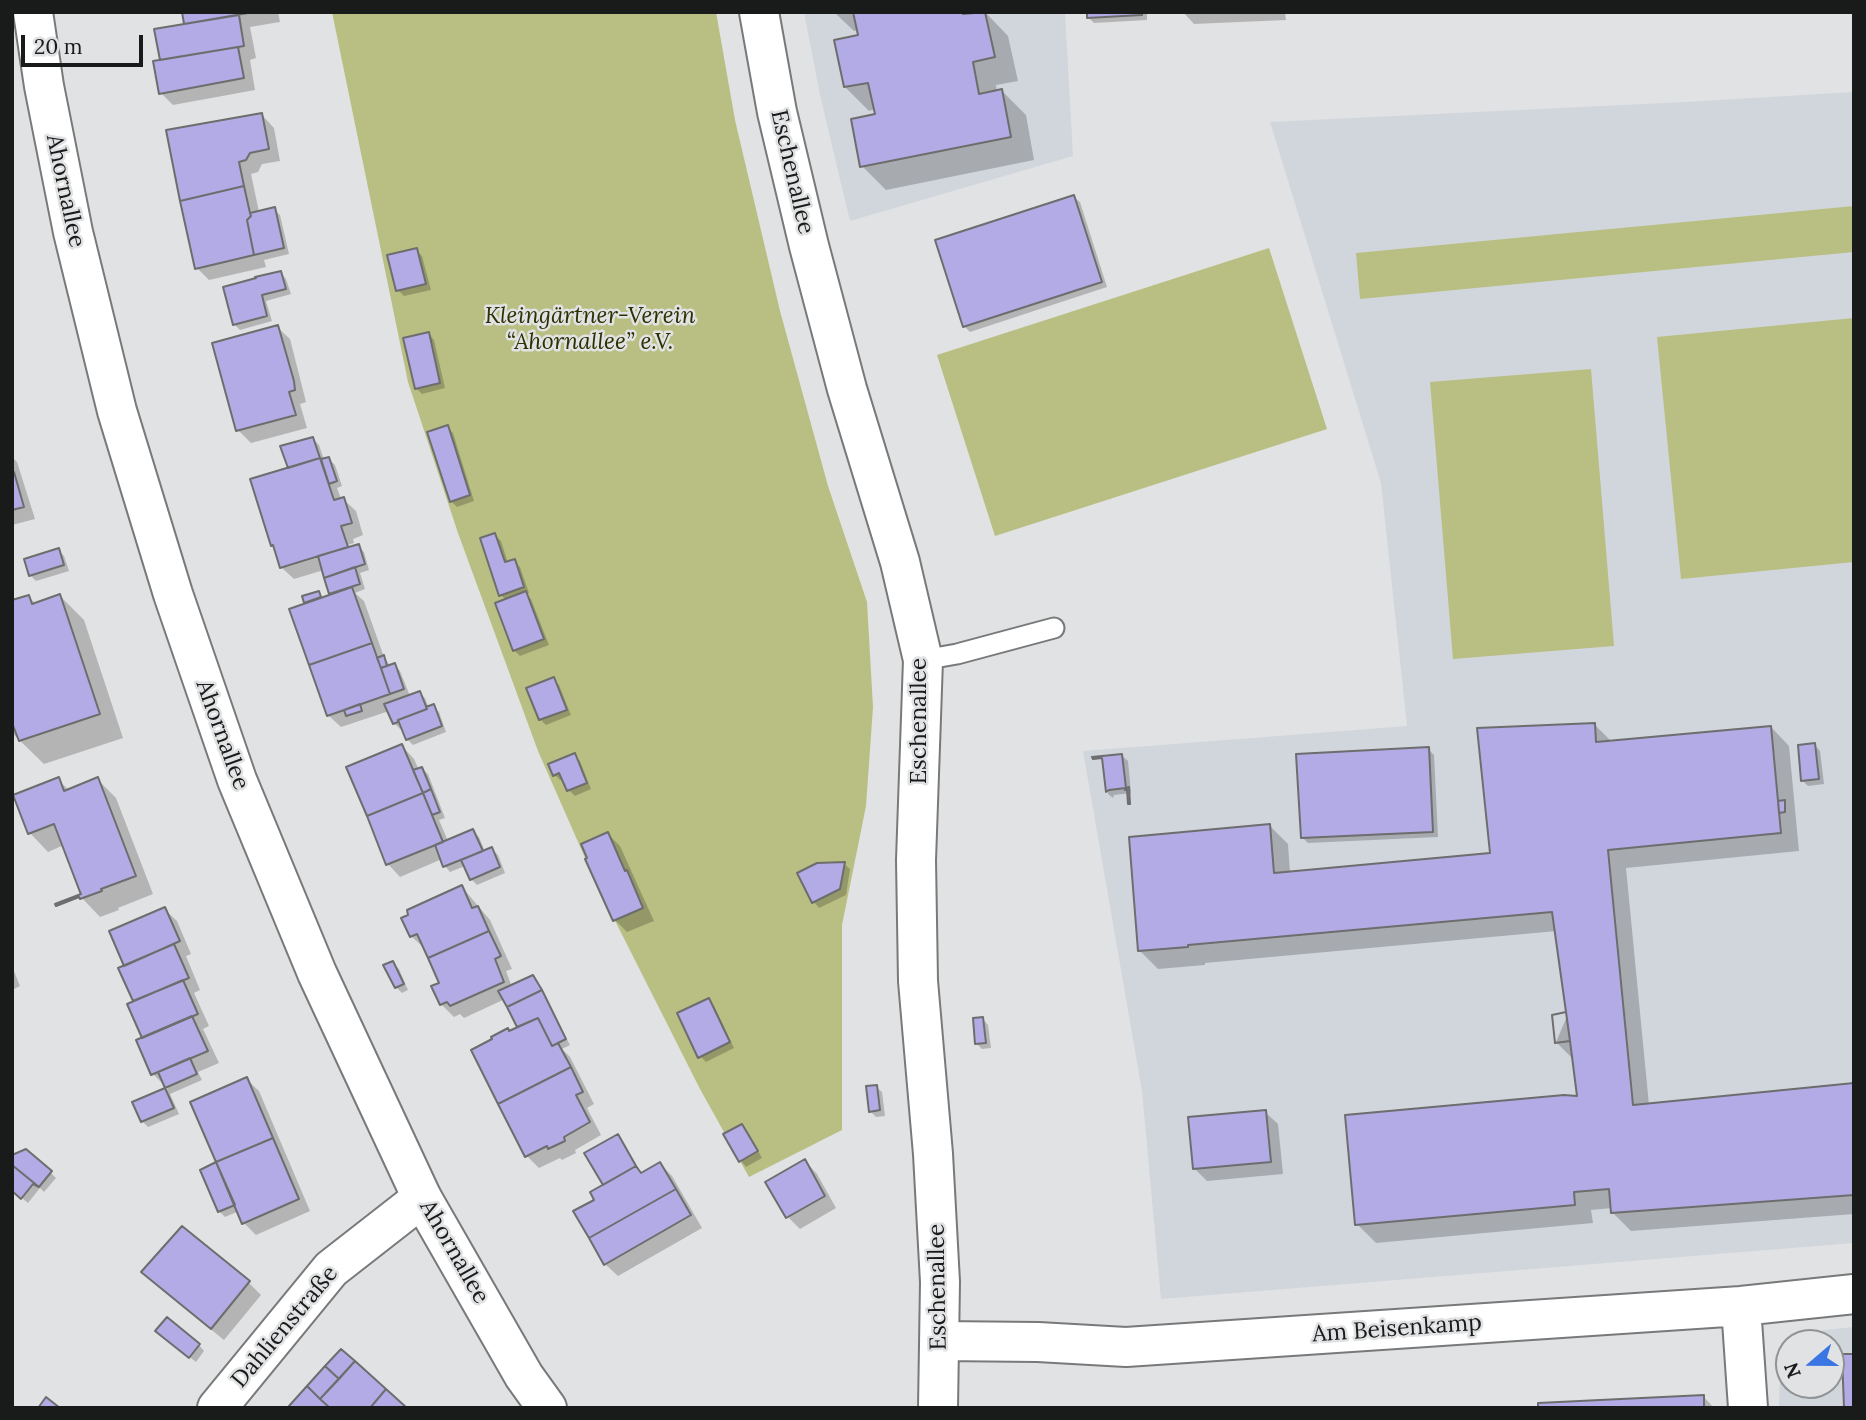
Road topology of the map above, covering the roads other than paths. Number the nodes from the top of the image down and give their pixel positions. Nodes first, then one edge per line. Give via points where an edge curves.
1 (33, 12) edge
2 (759, 12) edge
3 (1054, 628) dead end
4 (923, 660) junction
5 (422, 1198) junction
6 (1854, 1294) edge
7 (1741, 1306) junction
8 (940, 1341) junction
9 (217, 1408) edge
10 (547, 1408) edge
11 (938, 1408) edge
12 (1748, 1408) edge

1 - 5 street, Ahornallee via 73,232 117,411 173,594 237,780 323,985
2 - 4 street, Eschenallee via 809,246 900,562
3 - 4 lane
4 - 8 street, Eschenallee via 916,860 918,981 933,1154
5 - 9 street, Dahlienstraße via 331,1269
5 - 10 street, Ahornallee
6 - 7 street, Am Beisenkamp
7 - 8 street, Am Beisenkamp via 1126,1347
7 - 12 street
8 - 11 street, Eschenallee

